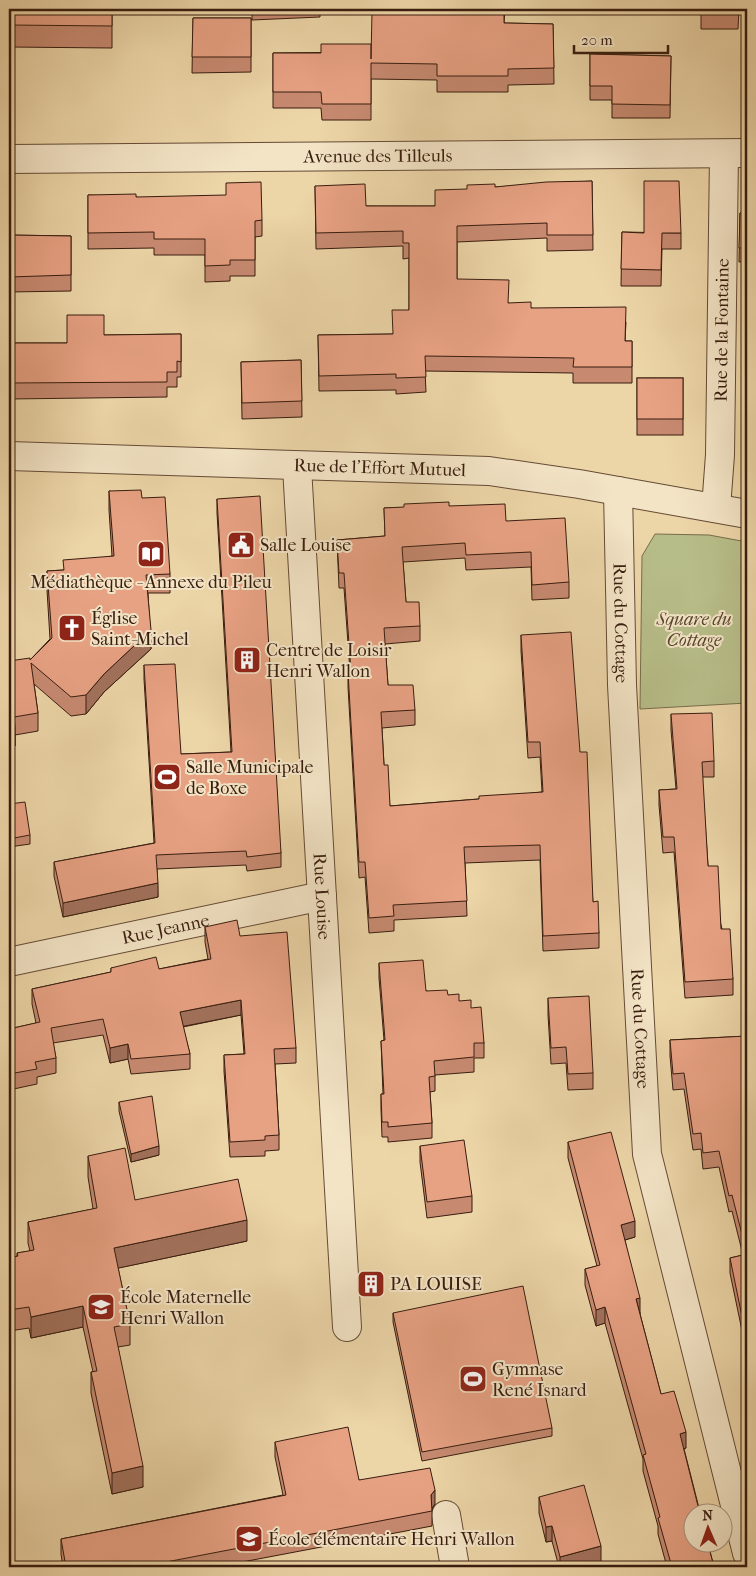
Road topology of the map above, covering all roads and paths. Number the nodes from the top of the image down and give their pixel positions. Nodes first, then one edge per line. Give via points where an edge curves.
1 (736, 154) edge
2 (9, 159) edge
3 (9, 456) edge
4 (297, 467) junction
5 (618, 491) junction
6 (716, 508) junction
7 (747, 514) edge
8 (322, 896) junction
9 (9, 962) edge
10 (347, 1327) dead end
11 (446, 1515) dead end
12 (747, 1553) edge
13 (455, 1567) edge

1 - 2 street, Avenue des Tilleuls
1 - 6 street, Rue de la Fontaine
3 - 4 street, Rue de l'Effort Mutuel
4 - 5 street, Rue de l'Effort Mutuel via 364,466 489,472
4 - 8 street, Rue Louise
5 - 6 street, Rue de l'Effort Mutuel
5 - 12 street, Rue du Cottage via 622,685 647,1154
6 - 7 street, Rue de l'Effort Mutuel
8 - 9 street, Rue Jeanne
8 - 10 street, Rue Louise
11 - 13 street

